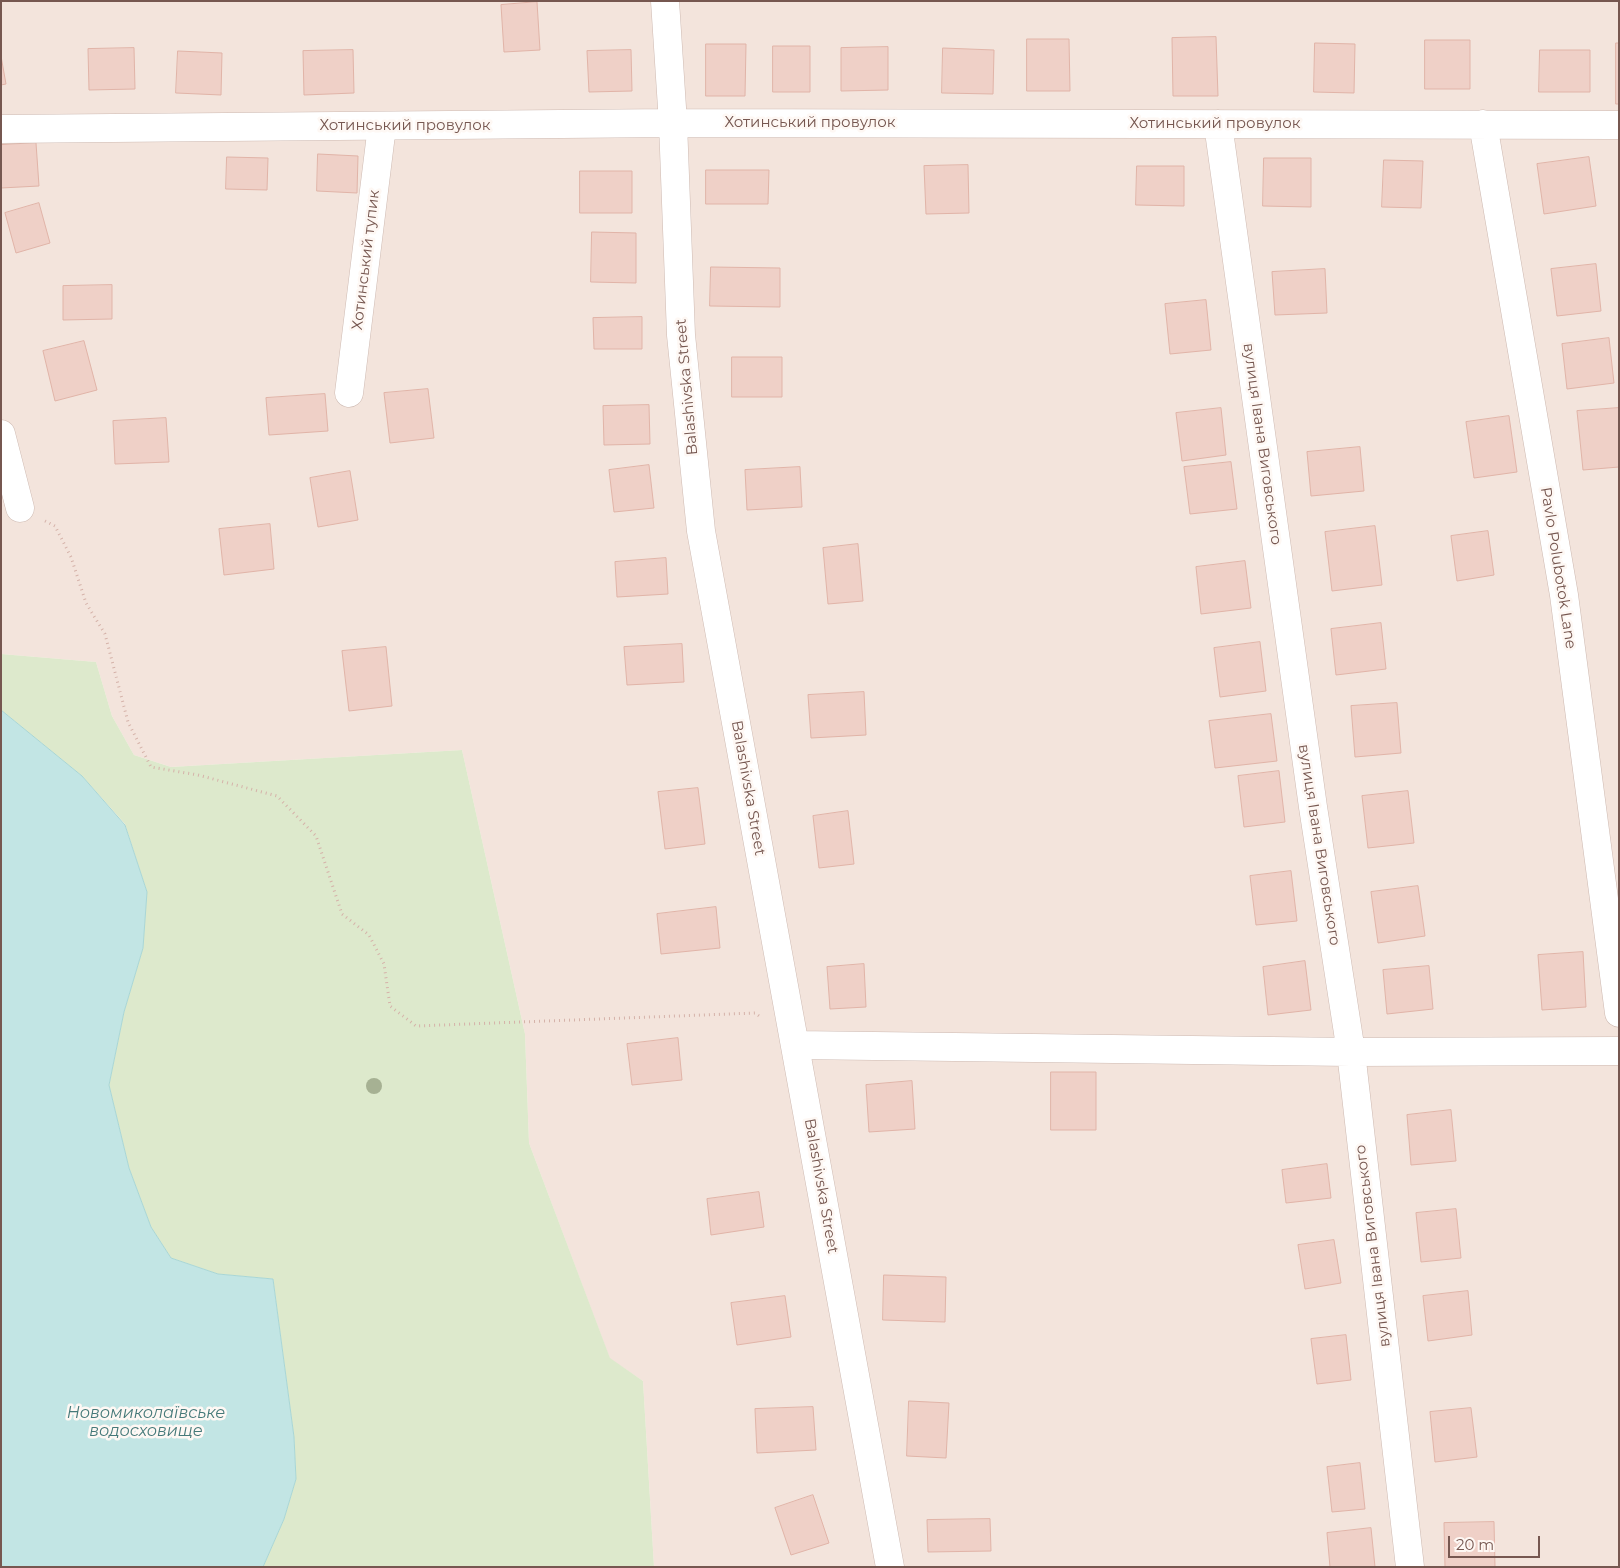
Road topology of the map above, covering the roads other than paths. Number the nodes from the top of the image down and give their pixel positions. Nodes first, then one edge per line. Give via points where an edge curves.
1 (665, 1) edge
2 (673, 123) junction
3 (1218, 124) junction
4 (1483, 124) junction
5 (1619, 125) edge
6 (382, 126) junction
7 (1, 129) edge
8 (350, 393) dead end
9 (1, 434) edge
10 (20, 508) road end
11 (1619, 1013) edge
12 (795, 1044) junction
13 (1351, 1052) junction
14 (1619, 1052) edge
15 (890, 1567) edge
16 (1410, 1567) edge

1 - 2 street, Balashivska Street
2 - 3 street, Хотинський провулок
2 - 6 street, Хотинський провулок
2 - 12 street, Balashivska Street via 681,335 701,531
3 - 4 street, Хотинський провулок
3 - 13 street, вулиця Івана Виговського via 1313,807
4 - 5 street, Хотинський провулок
4 - 11 street, Pavlo Polubotok Lane via 1564,595
6 - 7 street, Хотинський провулок
6 - 8 street, Хотинський тупик
9 - 10 street
12 - 13 street
12 - 15 street, Balashivska Street
13 - 14 street
13 - 16 street, вулиця Івана Виговського

